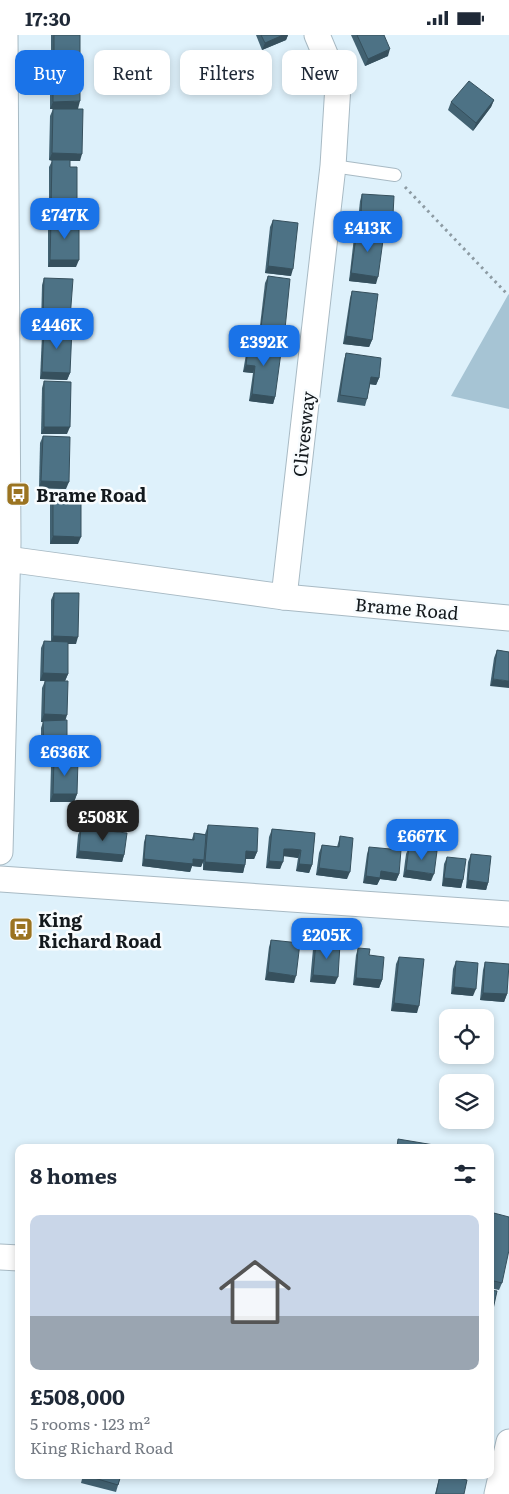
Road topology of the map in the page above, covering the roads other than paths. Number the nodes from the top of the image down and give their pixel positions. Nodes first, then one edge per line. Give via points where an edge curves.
1 (5, 35) edge
2 (317, 35) edge
3 (333, 166) junction
4 (395, 175) road end
5 (8, 559) junction
6 (284, 597) junction
7 (509, 618) edge
8 (0, 852) edge
9 (0, 879) edge
10 (509, 914) edge
11 (0, 1257) edge
12 (15, 1257) edge
13 (509, 1442) edge
14 (497, 1494) edge

1 - 5 street
2 - 3 street, Clivesway via 338,85
3 - 4 lane
3 - 6 street, Clivesway
5 - 6 street, Brame Road
5 - 8 street
6 - 7 street, Brame Road
9 - 10 street
11 - 12 street
13 - 14 street

